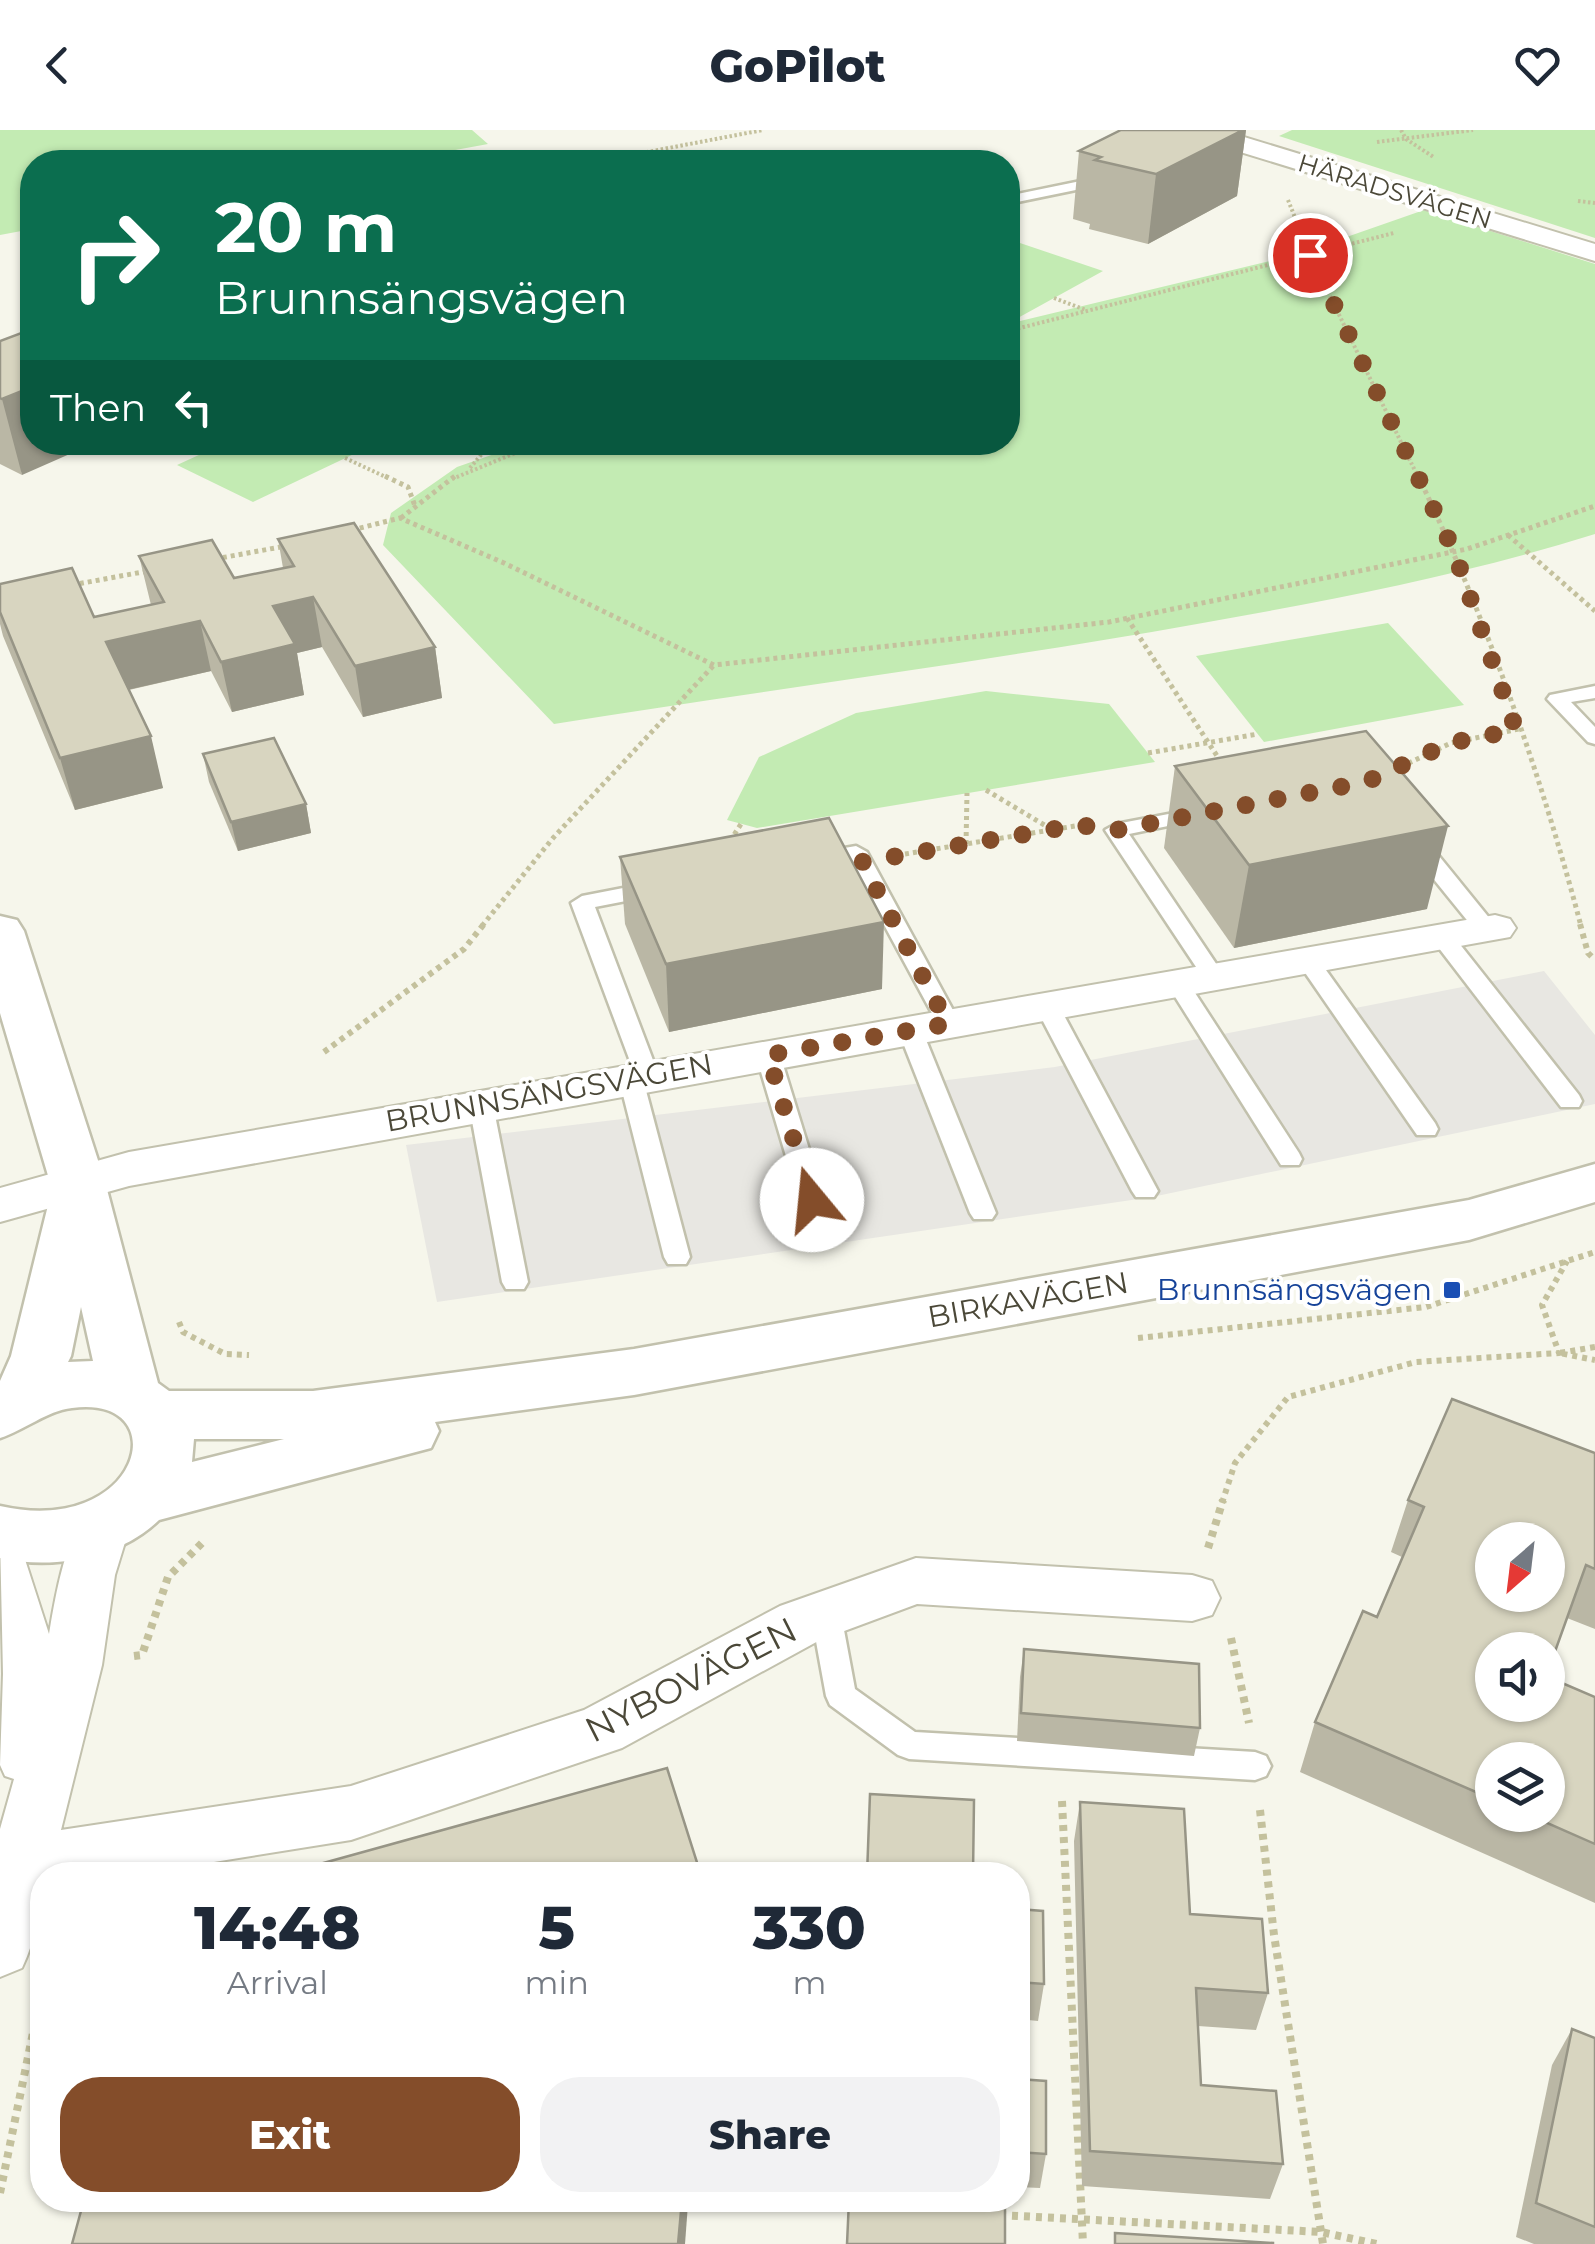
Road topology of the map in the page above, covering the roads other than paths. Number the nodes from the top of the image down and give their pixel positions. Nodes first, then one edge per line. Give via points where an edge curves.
1 (1212, 138) edge
2 (1129, 173) edge
3 (1020, 198) edge
4 (1595, 253) edge
5 (1595, 692) edge
6 (1595, 738) edge
7 (1366, 782) edge
8 (1250, 804) edge
9 (738, 874) edge
10 (680, 885) edge
11 (1491, 929) joint
12 (0, 931) edge
13 (1443, 938) junction
14 (1308, 961) junction
15 (1196, 980) junction
16 (1047, 1006) junction
17 (929, 1027) junction
18 (768, 1055) junction
19 (639, 1078) junction
20 (1570, 1101) dead end
21 (481, 1105) junction
22 (1426, 1129) dead end
23 (1290, 1160) dead end
24 (78, 1182) junction
25 (1595, 1183) edge
26 (1145, 1190) dead end
27 (0, 1205) edge
28 (983, 1213) dead end
29 (823, 1236) dead end
30 (677, 1257) dead end
31 (515, 1282) dead end
32 (634, 1372) junction
33 (143, 1404) junction
34 (11, 1406) edge
35 (121, 1513) junction
36 (0, 1532) edge
37 (0, 1560) edge
38 (1192, 1598) road end
39 (826, 1614) junction
40 (1255, 1766) road end
41 (37, 1862) edge
42 (30, 1863) edge
43 (18, 1865) junction
44 (0, 1947) edge

1 - 4 street, HÄRADSVÄGEN
2 - 3 lane
5 - 6 lane via 1557,698
7 - 11 lane
8 - 15 lane via 1116,830
9 - 17 lane via 856,852
10 - 19 lane via 582,903
11 - 13 street, BRUNNSÄNGSVÄGEN
12 - 24 street
13 - 14 street, BRUNNSÄNGSVÄGEN
13 - 20 lane
14 - 15 street, BRUNNSÄNGSVÄGEN
14 - 22 lane
15 - 16 street, BRUNNSÄNGSVÄGEN
15 - 23 lane
16 - 17 street, BRUNNSÄNGSVÄGEN
16 - 26 lane
17 - 18 street, BRUNNSÄNGSVÄGEN
17 - 28 lane
18 - 19 street, BRUNNSÄNGSVÄGEN
18 - 29 lane
19 - 21 street, BRUNNSÄNGSVÄGEN
19 - 30 lane
21 - 24 street, BRUNNSÄNGSVÄGEN
21 - 31 lane
24 - 27 street, BRUNNSÄNGSVÄGEN
24 - 33 street
24 - 34 street via 42,1356
25 - 32 street, BIRKAVÄGEN via 1469,1220
32 - 33 street, BIRKAVÄGEN via 313,1414
32 - 35 street, BIRKAVÄGEN
33 - 34 street, BIRKAVÄGEN via 102,1384 62,1385
33 - 35 street via 165,1440 158,1472
35 - 36 street, BIRKAVÄGEN via 58,1540
35 - 43 street via 87,1575 73,1665
37 - 43 street via 32,1674
38 - 39 street, NYBOVÄGEN via 916,1581
39 - 40 lane via 841,1696 909,1745
39 - 41 street, NYBOVÄGEN via 601,1730 351,1813
42 - 43 street, NYBOVÄGEN
43 - 44 street

